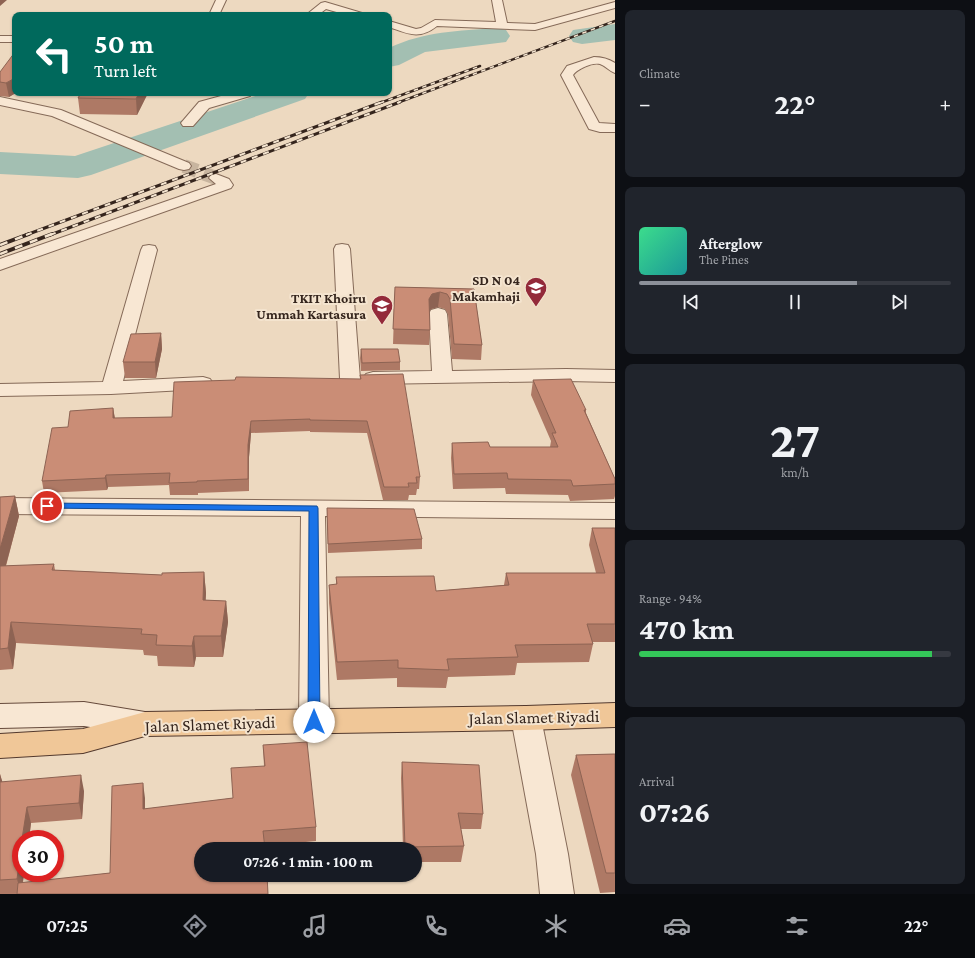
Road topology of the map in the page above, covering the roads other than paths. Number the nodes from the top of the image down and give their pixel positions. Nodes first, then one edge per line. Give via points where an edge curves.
1 (221, 0) edge
2 (497, 0) edge
3 (314, 2) dead end
4 (615, 4) edge
5 (325, 5) junction
6 (215, 12) edge
7 (315, 12) edge
8 (348, 12) edge
9 (392, 25) edge
10 (502, 25) junction
11 (0, 39) edge
12 (12, 39) edge
13 (615, 69) edge
14 (226, 96) edge
15 (207, 99) edge
16 (0, 100) edge
17 (188, 123) dead end
18 (615, 128) edge
19 (184, 166) tunnel mouth
20 (216, 178) dead end
21 (342, 249) dead end
22 (149, 250) dead end
23 (0, 265) edge
24 (438, 314) dead end
25 (615, 376) edge
26 (442, 377) junction
27 (218, 382) edge
28 (111, 388) junction
29 (0, 390) edge
30 (0, 506) edge
31 (314, 508) junction
32 (615, 512) edge
33 (615, 715) edge
34 (0, 716) edge
35 (526, 718) junction
36 (314, 722) junction
37 (145, 724) junction
38 (0, 746) edge
39 (557, 894) edge

1 - 6 street
2 - 10 street
3 - 5 street
4 - 10 street via 539,26
5 - 7 street
5 - 8 street
9 - 10 street via 415,32 424,31 435,23
11 - 12 street
13 - 18 street via 605,61 591,61 571,69 568,75 594,126
14 - 15 street
15 - 17 street
16 - 19 street via 56,113
20 - 23 street via 226,185
21 - 26 street via 343,379
22 - 28 street
24 - 26 street
25 - 26 street
27 - 28 street
28 - 29 street
30 - 31 street
31 - 32 street
31 - 36 street
33 - 35 main road, Jalan Slamet Riyadi
34 - 37 street via 84,714
35 - 36 main road, Jalan Slamet Riyadi
35 - 39 street via 552,854
36 - 37 main road, Jalan Slamet Riyadi
37 - 38 main road, Jalan Slamet Riyadi via 83,740

